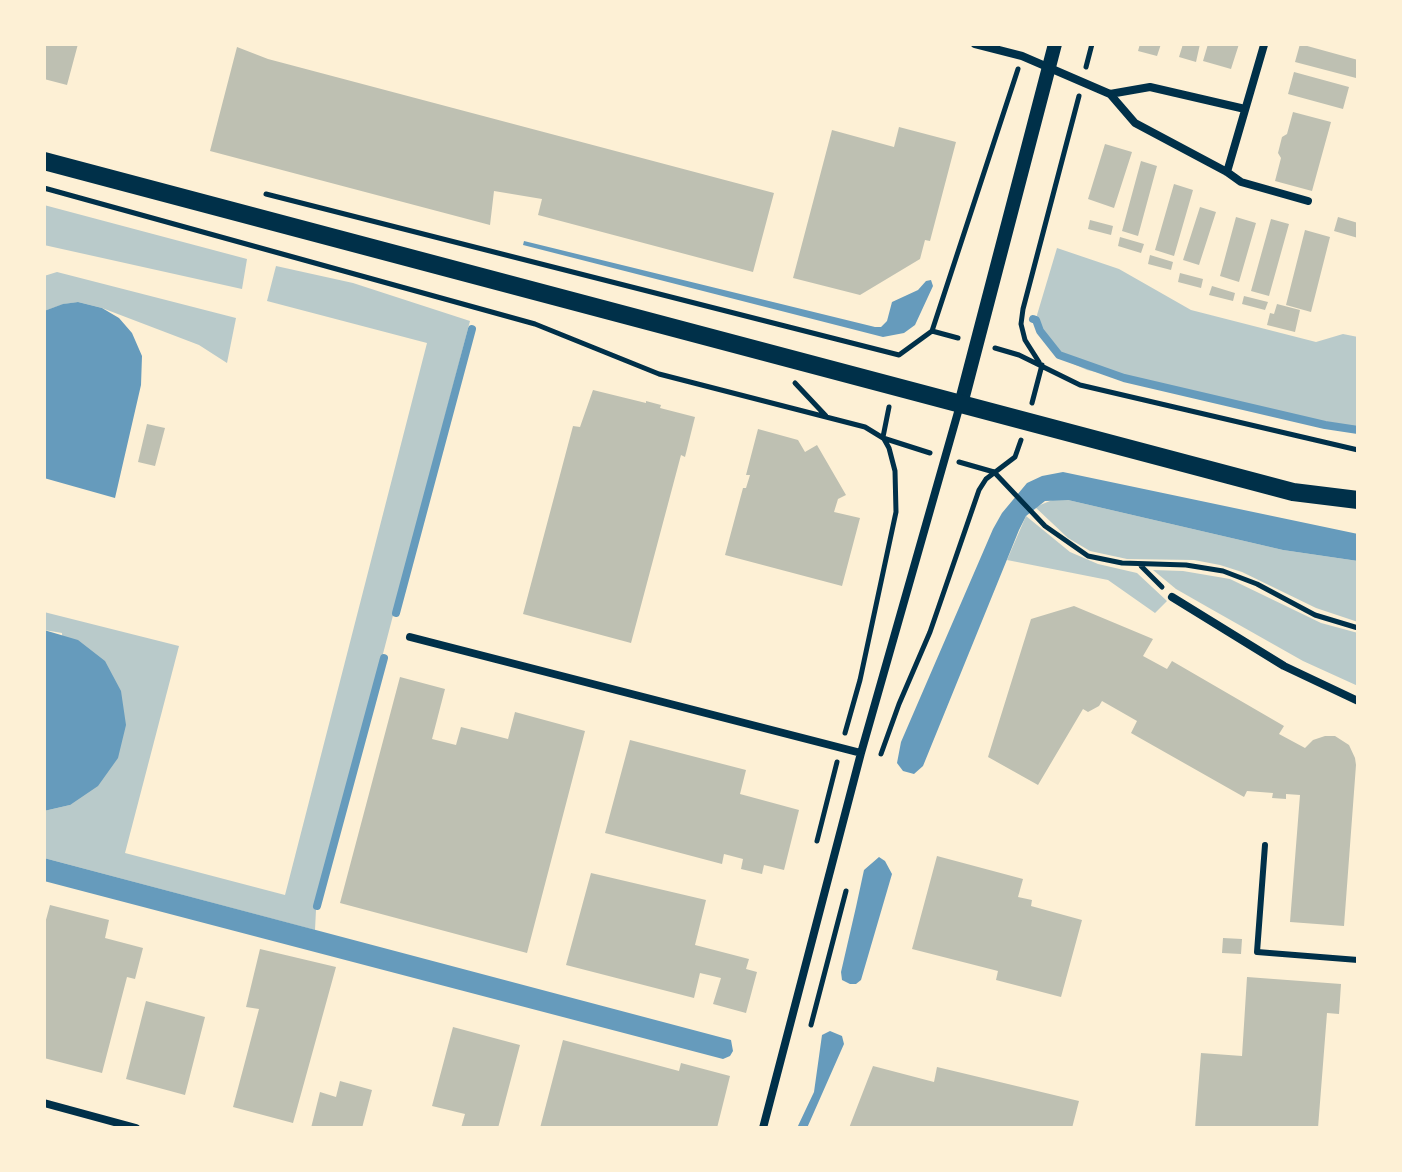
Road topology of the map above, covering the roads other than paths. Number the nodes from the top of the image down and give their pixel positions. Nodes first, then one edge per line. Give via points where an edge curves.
1 (975, 44) edge
2 (1055, 44) edge
3 (1264, 45) edge
4 (1049, 67) junction
5 (1110, 94) junction
6 (1245, 109) junction
7 (44, 161) edge
8 (1227, 172) junction
9 (1308, 201) dead end
10 (961, 404) junction
11 (1358, 500) edge
12 (1172, 597) road end
13 (410, 637) dead end
14 (1358, 701) edge
15 (861, 753) junction
16 (1265, 845) dead end
17 (1358, 960) edge
18 (44, 1103) edge
19 (136, 1128) edge
20 (763, 1128) edge

1 - 4 street
2 - 4 street
3 - 6 street
4 - 5 street
4 - 10 street
5 - 6 street via 1150,87
5 - 8 street via 1135,123
6 - 8 street
7 - 10 main road
8 - 9 street via 1241,182
10 - 11 main road via 1293,492
10 - 15 street
12 - 14 street via 1284,666
13 - 15 street
15 - 20 street
16 - 17 lane via 1257,952
18 - 19 street

